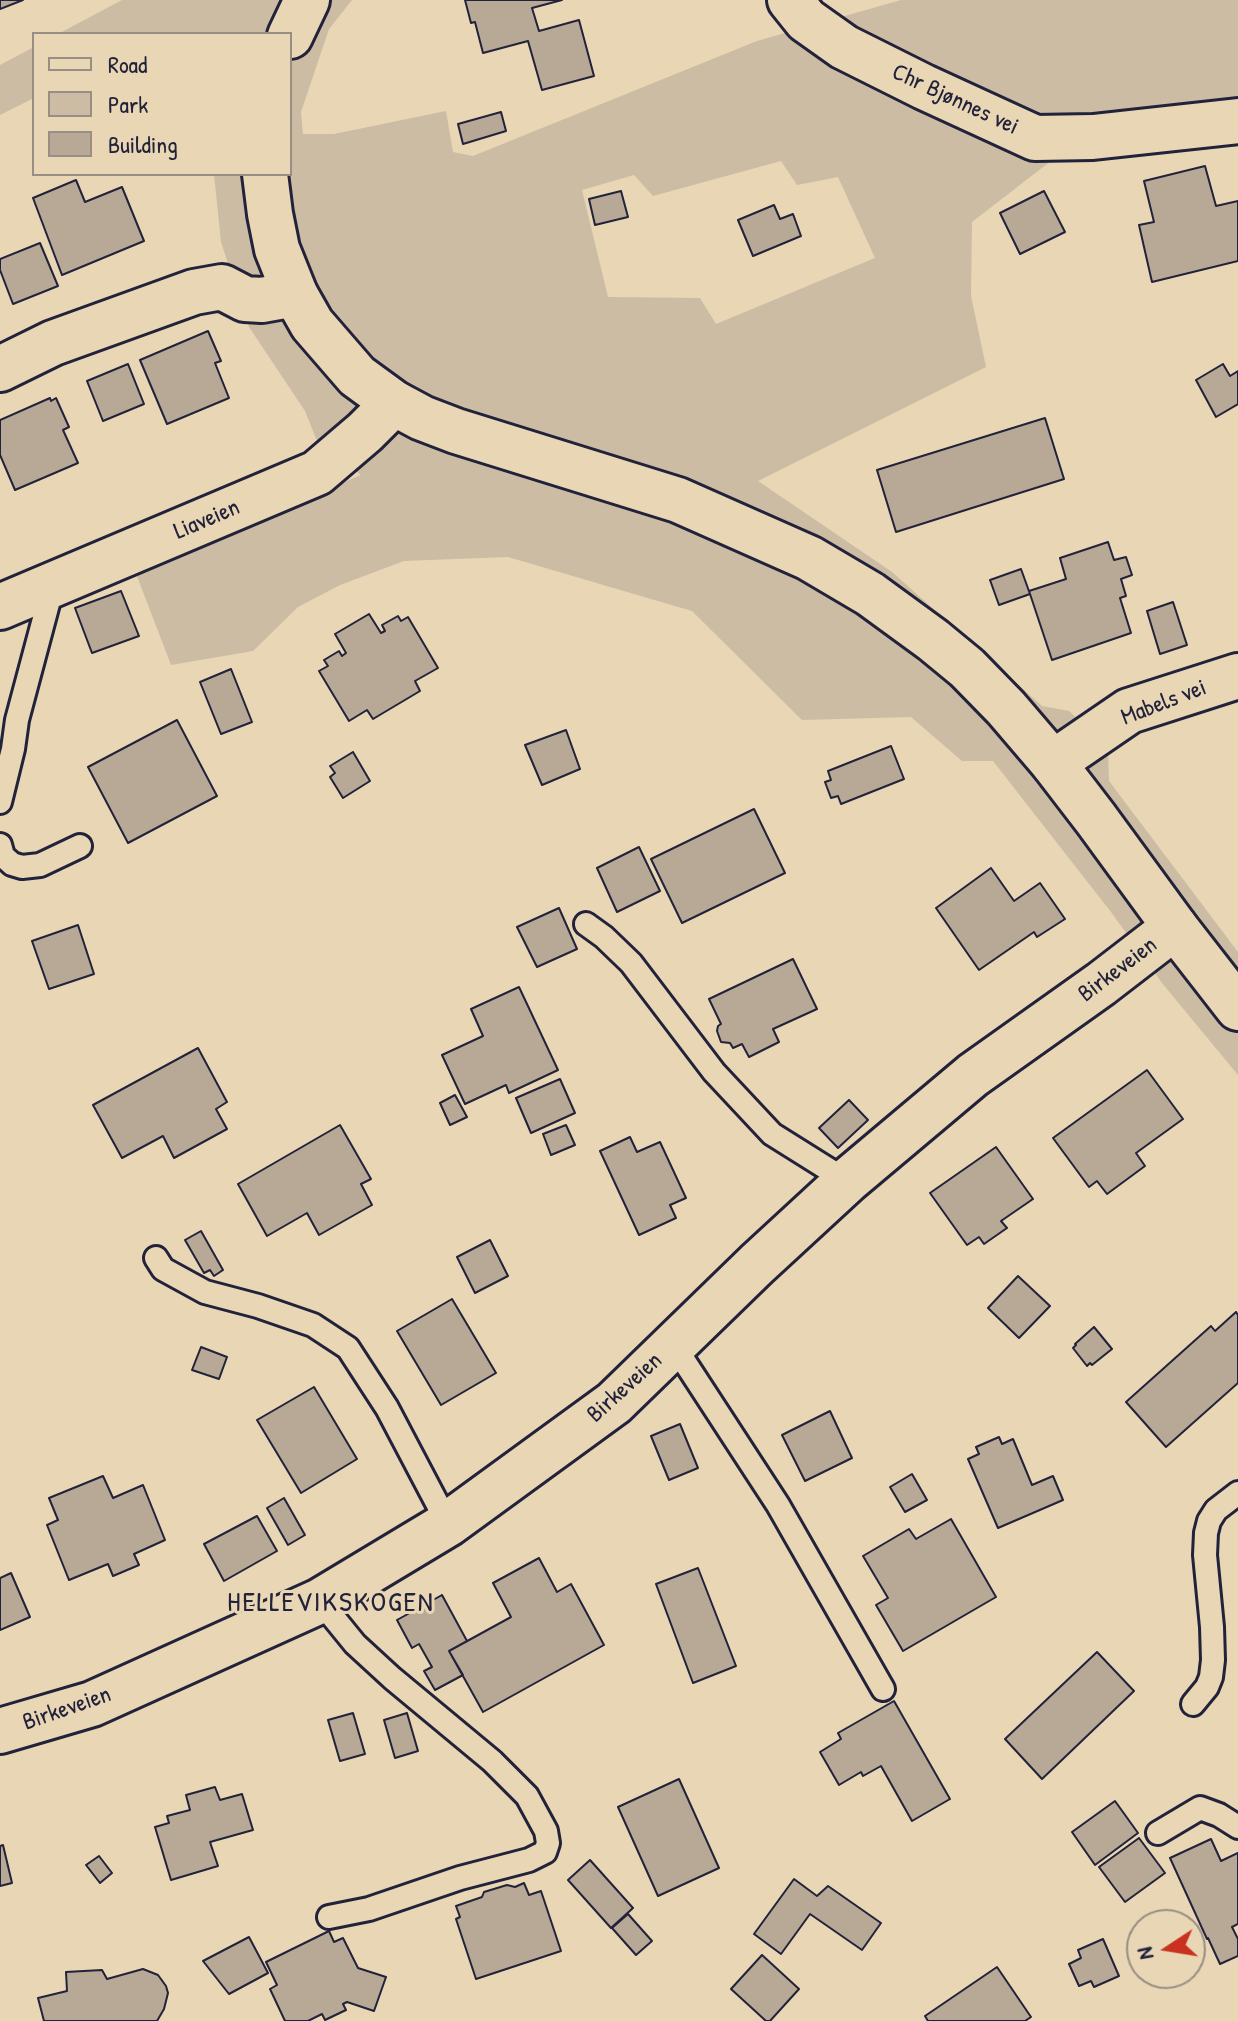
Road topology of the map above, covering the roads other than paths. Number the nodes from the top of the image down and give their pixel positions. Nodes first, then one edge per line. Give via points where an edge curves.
1 (307, 0) edge
2 (790, 0) edge
3 (292, 32) edge
4 (1238, 121) edge
5 (265, 176) edge
6 (295, 294) junction
7 (0, 369) edge
8 (394, 403) junction
9 (54, 584) junction
10 (0, 607) edge
11 (1238, 676) edge
12 (1053, 763) junction
13 (0, 802) edge
14 (0, 845) edge
15 (80, 846) dead end
16 (586, 924) dead end
17 (1175, 927) junction
18 (1238, 1008) edge
19 (847, 1181) junction
20 (156, 1258) dead end
21 (673, 1344) junction
22 (1238, 1493) edge
23 (448, 1524) junction
24 (320, 1601) junction
25 (883, 1689) dead end
26 (1193, 1704) dead end
27 (0, 1731) edge
28 (1238, 1827) edge
29 (1158, 1833) dead end
30 (329, 1917) dead end

1 - 3 street
2 - 4 street, Chr Bjønnes vei via 806,20 844,47 1035,138
5 - 6 street via 277,249
6 - 7 street via 262,300 245,299 222,287 194,292 53,343
6 - 8 street via 312,324 357,376
8 - 9 street, Liaveien via 317,473
8 - 12 street via 456,431 678,500 809,558 870,594 967,668
9 - 10 street, Liaveien
9 - 13 lane
11 - 12 street, Mabels vei via 1129,711
12 - 17 street
14 - 15 lane via 3,856 22,867 40,865
16 - 19 lane via 631,963 714,1072 772,1134
17 - 18 street
17 - 19 street, Birkeveien via 973,1075
19 - 21 street, Birkeveien
20 - 23 lane via 163,1269 205,1292 313,1325 348,1348 387,1408
21 - 23 street, Birkeveien via 614,1403
21 - 25 lane via 778,1505
22 - 26 lane via 1216,1510 1206,1533 1213,1660 1207,1687
23 - 24 street, Birkeveien
24 - 27 street, Birkeveien via 92,1704
24 - 30 lane via 355,1644 527,1796 548,1843 545,1852 529,1860
28 - 29 lane via 1200,1808

